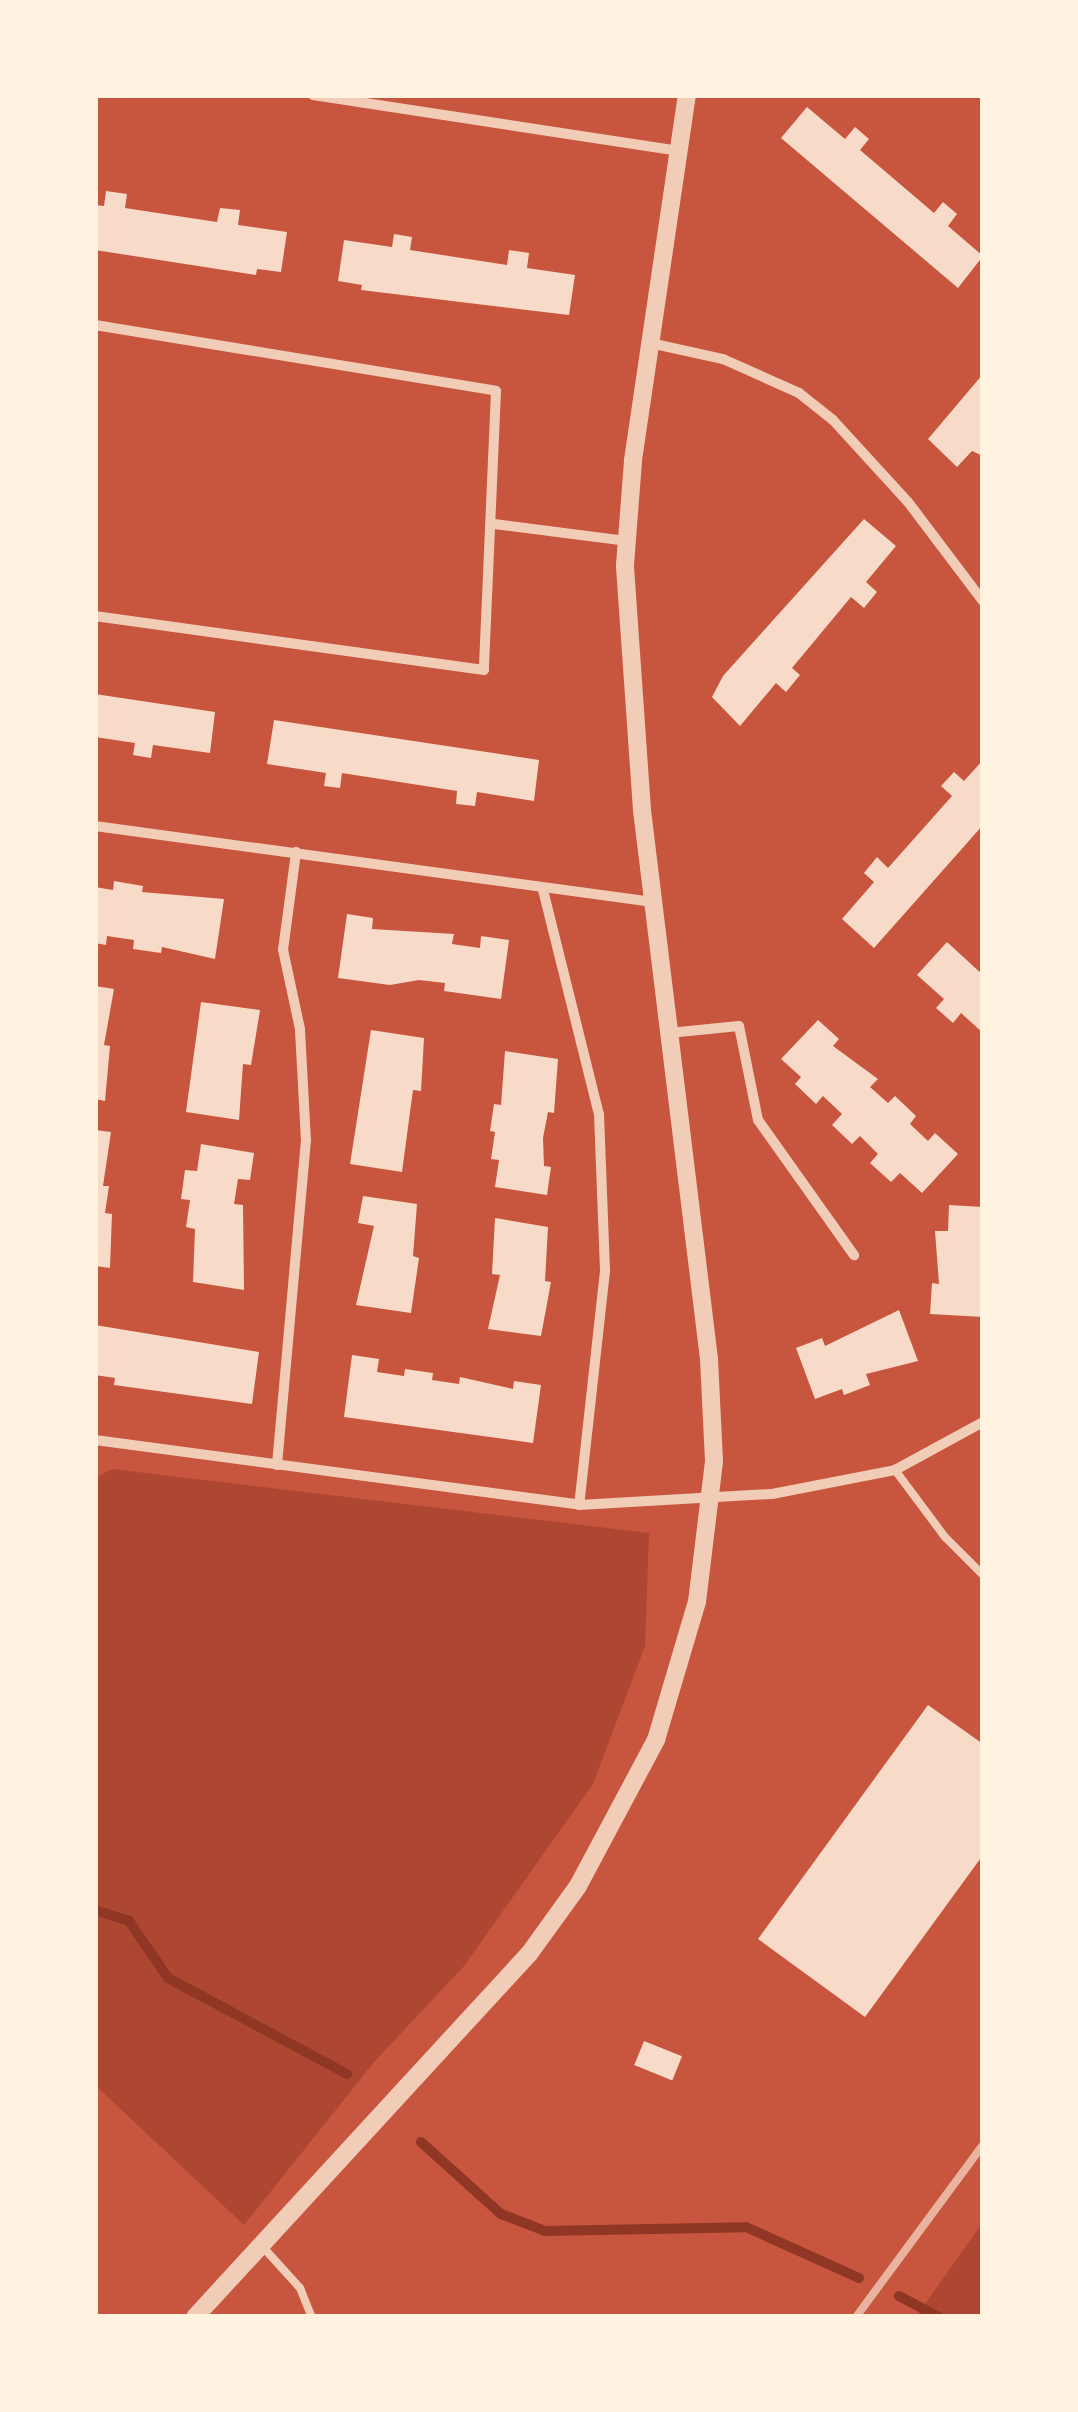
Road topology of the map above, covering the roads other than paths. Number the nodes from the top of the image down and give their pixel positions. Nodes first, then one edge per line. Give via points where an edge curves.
1 (312, 95) edge
2 (687, 95) edge
3 (678, 151) junction
4 (95, 325) edge
5 (650, 343) junction
6 (494, 524) junction
7 (626, 541) junction
8 (983, 601) edge
9 (95, 616) edge
10 (95, 826) edge
11 (296, 852) junction
12 (542, 890) junction
13 (653, 902) junction
14 (669, 1034) junction
15 (854, 1255) dead end
16 (983, 1422) edge
17 (95, 1440) edge
18 (277, 1465) junction
19 (896, 1470) junction
20 (711, 1496) junction
21 (579, 1505) junction
22 (983, 1575) edge
23 (262, 2246) junction
24 (195, 2317) edge
25 (312, 2317) edge

1 - 3 street
2 - 3 street
3 - 5 street
4 - 6 street via 496,391
5 - 7 street
5 - 8 street via 723,359 810,402 908,502
6 - 7 street
6 - 9 street via 484,670
7 - 13 street via 627,670
10 - 11 street
11 - 12 street
11 - 18 street via 283,950 300,1029 306,1140
12 - 13 street
12 - 21 street via 599,1114 605,1271
13 - 14 street
14 - 15 street via 739,1026 758,1120
14 - 20 street via 709,1358
16 - 19 street
17 - 18 street
18 - 21 street
19 - 20 street via 772,1494
19 - 22 lane via 944,1537
20 - 21 street
20 - 23 street via 704,1568 676,1683 616,1825 529,1954
23 - 24 street
23 - 25 lane via 300,2288

